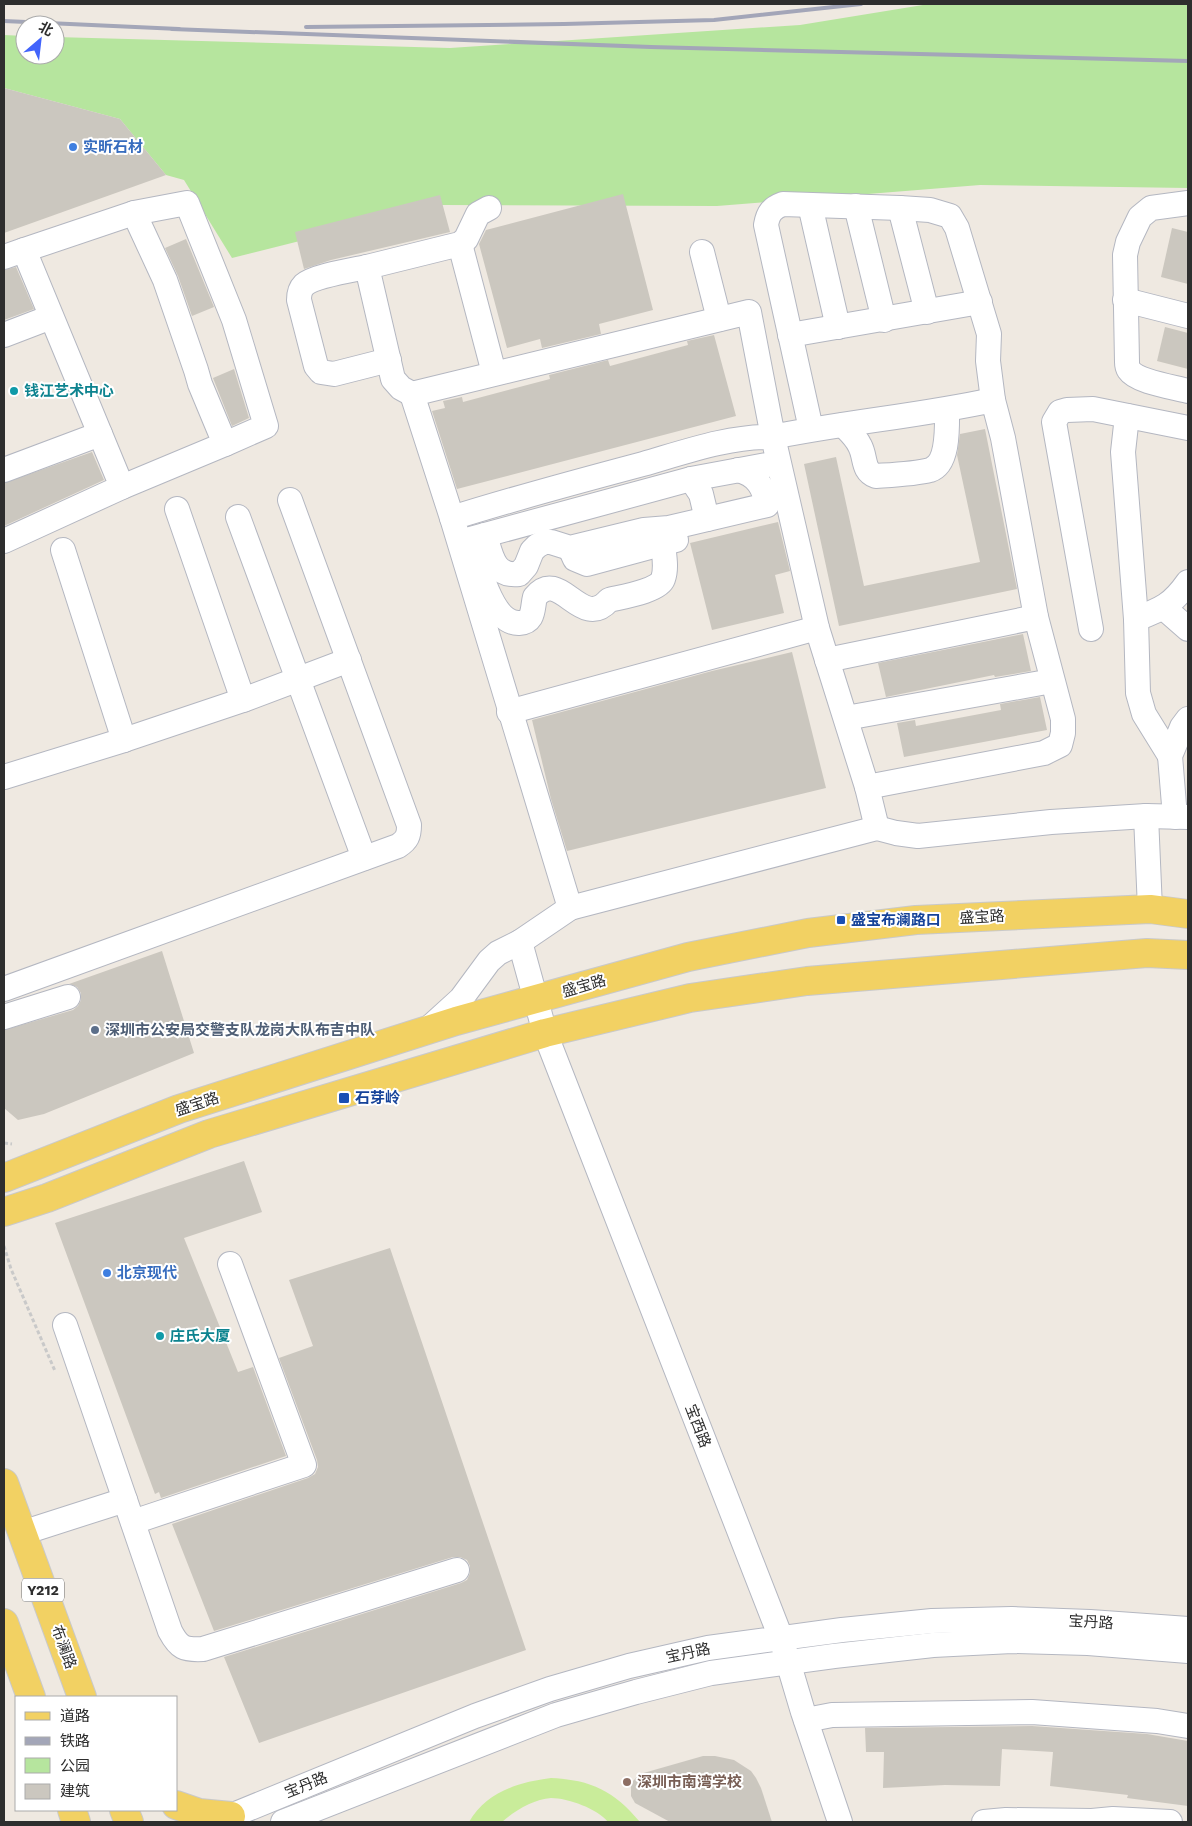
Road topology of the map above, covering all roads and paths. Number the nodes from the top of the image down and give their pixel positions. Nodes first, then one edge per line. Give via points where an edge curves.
1 (1188, 203) edge
2 (810, 205) junction
3 (856, 206) junction
4 (489, 208) dead end
5 (900, 208) junction
6 (134, 212) junction
7 (460, 244) junction
8 (702, 252) dead end
9 (14, 254) edge
10 (367, 267) junction
11 (1125, 300) junction
12 (980, 302) junction
13 (927, 312) junction
14 (1188, 316) edge
15 (51, 317) junction
16 (719, 319) junction
17 (884, 320) junction
18 (838, 327) junction
19 (4, 335) edge
20 (790, 335) junction
21 (388, 360) junction
22 (494, 374) junction
23 (1188, 391) edge
24 (412, 394) junction
25 (993, 400) junction
26 (947, 410) junction
27 (1127, 416) junction
28 (843, 425) junction
29 (1188, 428) edge
30 (811, 429) junction
31 (100, 434) junction
32 (773, 437) junction
33 (226, 444) junction
34 (778, 463) junction
35 (4, 470) edge
36 (738, 470) junction
37 (691, 479) junction
38 (122, 487) junction
39 (290, 500) dead end
40 (767, 506) junction
41 (177, 509) dead end
42 (238, 517) dead end
43 (452, 518) junction
44 (707, 519) junction
45 (485, 534) junction
46 (4, 541) edge
47 (662, 544) junction
48 (570, 548) junction
49 (63, 550) dead end
50 (1188, 582) edge
51 (1164, 608) junction
52 (1036, 617) junction
53 (1136, 619) junction
54 (817, 628) junction
55 (1091, 628) dead end
56 (1188, 629) edge
57 (348, 660) junction
58 (827, 660) junction
59 (298, 679) junction
60 (1052, 681) junction
61 (243, 700) junction
62 (509, 712) junction
63 (846, 718) junction
64 (1188, 720) edge
65 (124, 740) junction
66 (1170, 756) junction
67 (4, 777) edge
68 (867, 787) junction
69 (1146, 816) junction
70 (1181, 817) edge
71 (877, 828) junction
72 (364, 858) junction
73 (570, 908) junction
74 (1150, 909) junction
75 (1188, 914) edge
76 (520, 942) junction
77 (1188, 956) edge
78 (4, 989) edge
79 (68, 997) dead end
80 (536, 1000) junction
81 (4, 1017) edge
82 (426, 1031) junction
83 (545, 1033) junction
84 (4, 1143) edge
85 (15, 1160) edge
86 (4, 1178) edge
87 (47, 1198) junction
88 (4, 1212) edge
89 (4, 1226) edge
90 (4, 1246) edge
91 (230, 1264) dead end
92 (65, 1325) dead end
93 (55, 1370) dead end
94 (4, 1483) edge
95 (125, 1500) junction
96 (133, 1522) junction
97 (22, 1533) junction
98 (457, 1570) dead end
99 (4, 1622) edge
100 (1188, 1629) edge
101 (781, 1638) junction
102 (1188, 1651) edge
103 (788, 1662) junction
104 (31, 1696) edge
105 (82, 1696) edge
106 (806, 1720) junction
107 (1188, 1726) edge
108 (178, 1806) edge
109 (224, 1819) edge
110 (283, 1822) edge
111 (840, 1822) edge
112 (999, 1822) edge
113 (1092, 1822) edge
114 (1170, 1822) edge

1 - 11 street via 1151,208 1140,216 1125,255
2 - 3 street
2 - 18 street
2 - 20 street via 783,204 774,208 766,225
3 - 5 street
3 - 17 street
4 - 7 street via 478,214 466,239
5 - 12 street via 950,216
5 - 13 street
6 - 9 street
6 - 33 street via 165,280 200,384
6 - 33 street via 187,203 234,320 266,426
7 - 10 street
7 - 22 street
8 - 16 street
9 - 15 street
10 - 21 street
10 - 21 street via 309,282 299,293 299,300 316,366 321,372 334,374
11 - 14 street
11 - 23 street via 1129,370 1148,381
12 - 13 street
12 - 25 street via 989,334 988,362
13 - 17 street
15 - 19 street
15 - 31 street
16 - 22 street
16 - 32 street via 750,312
17 - 18 street
18 - 20 street
20 - 30 street
21 - 24 street via 393,379
22 - 24 street
24 - 43 street
25 - 26 street
25 - 52 street
26 - 28 street
26 - 28 street via 945,445 940,462 931,470 871,475 854,434
27 - 29 street
27 - 53 street via 1123,452
27 - 55 street via 1093,409 1067,410 1060,412 1054,422
28 - 30 street
30 - 32 street
31 - 35 street
31 - 38 street
32 - 34 street
32 - 43 street via 738,438
33 - 38 street
34 - 36 street
34 - 54 street
36 - 37 street
36 - 40 street via 760,483
37 - 44 street via 700,494
37 - 45 street
38 - 46 street
39 - 57 street
40 - 44 street
40 - 47 street via 770,515
41 - 61 street
42 - 59 street
43 - 62 street
44 - 48 street
45 - 47 street via 470,539 487,591 496,608 515,623 527,622 535,597 544,589 560,591 580,606 593,609 609,600 655,588 663,581 665,571
45 - 48 street via 494,563 506,574 519,574 532,551 544,542
47 - 48 street via 587,564 575,559
49 - 65 street
50 - 51 street
51 - 53 street
51 - 56 street
52 - 58 street
52 - 60 street
53 - 66 street via 1138,692 1144,714
54 - 58 street
54 - 62 street
57 - 59 street
57 - 72 street via 409,825 409,836 405,842
58 - 63 street
59 - 61 street
59 - 72 street
60 - 63 street
60 - 68 street via 1063,719 1060,745 1055,749
61 - 65 street
62 - 73 street
63 - 68 street
64 - 66 street
65 - 67 street
66 - 70 street
68 - 71 street
69 - 70 street
69 - 71 street via 918,836
69 - 74 street
71 - 73 street
72 - 78 street
73 - 76 street
74 - 75 main road, 盛宝路
74 - 80 main road, 盛宝路 via 916,920 808,933 688,957
76 - 80 street, 宝西路
76 - 82 street via 489,961 461,999
77 - 83 main road via 1147,952 807,981 690,998
79 - 81 street
80 - 82 main road, 盛宝路
80 - 83 street, 宝西路
82 - 85 main road, 盛宝路
83 - 87 main road via 208,1134
83 - 101 street, 宝西路
84 - 85 path
85 - 86 main road, 盛宝路
87 - 88 main road
87 - 89 main road via 23,1209
90 - 93 path
91 - 96 street via 304,1466
92 - 95 street
94 - 97 main road, 布澜路 / Y212
95 - 96 street
95 - 97 street
96 - 98 street via 170,1631 177,1644 189,1650 203,1649
97 - 105 main road, 布澜路 / Y212
99 - 104 main road
100 - 101 street, 宝丹路 via 1012,1619 932,1621
101 - 103 street, 宝西路
101 - 109 street, 宝丹路 via 708,1648 550,1689 475,1716
102 - 103 street, 宝丹路 via 1012,1641 933,1645
103 - 106 street, 宝西路
103 - 110 street, 宝丹路 via 711,1673 556,1716
106 - 107 street via 832,1715 1032,1712
106 - 111 street, 宝西路
108 - 109 main road
112 - 113 street
113 - 114 street via 1113,1818

